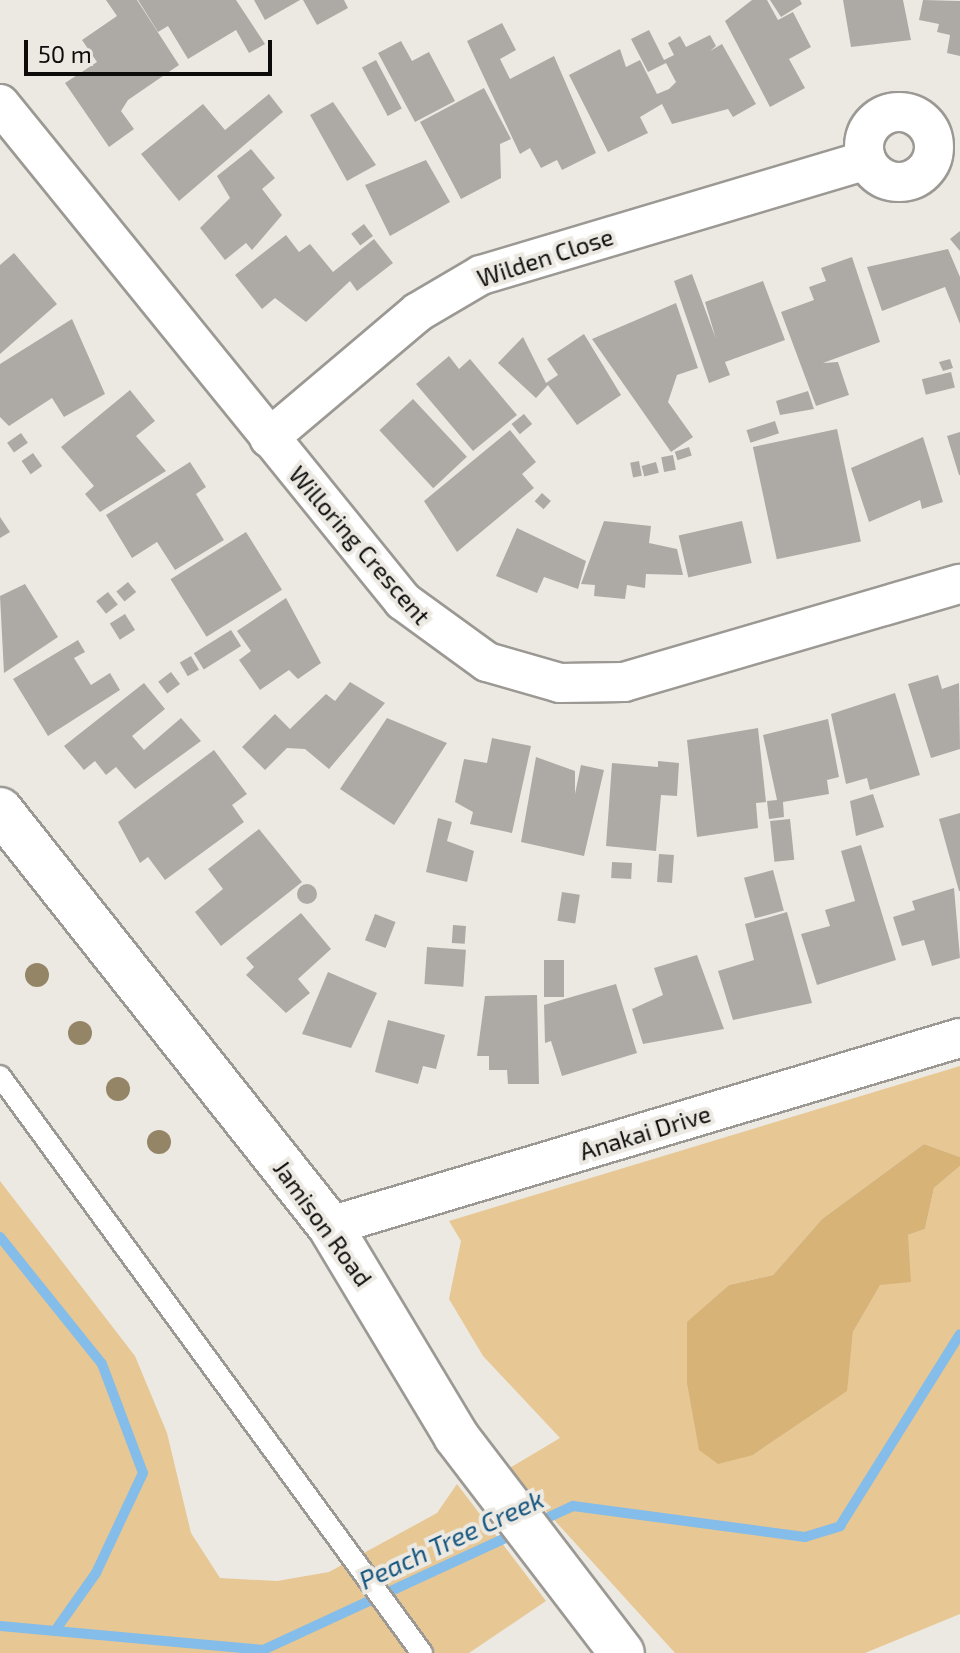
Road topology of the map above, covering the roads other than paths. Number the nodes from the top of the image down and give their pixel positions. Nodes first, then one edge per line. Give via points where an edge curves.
1 (0, 104) edge
2 (866, 160) dead end
3 (269, 438) junction
4 (960, 584) edge
5 (0, 810) edge
6 (960, 1038) edge
7 (0, 1076) edge
8 (330, 1226) junction
9 (422, 1653) edge
10 (622, 1653) edge

1 - 3 street, Willoring Crescent
2 - 3 street, Wilden Close via 481,275 418,312
3 - 4 street, Willoring Crescent via 425,622 487,662 560,683 657,675
5 - 8 street, Jamison Road
6 - 8 street, Anakai Drive
7 - 9 lane via 86,1185 342,1550
8 - 10 street, Jamison Road via 489,1482

